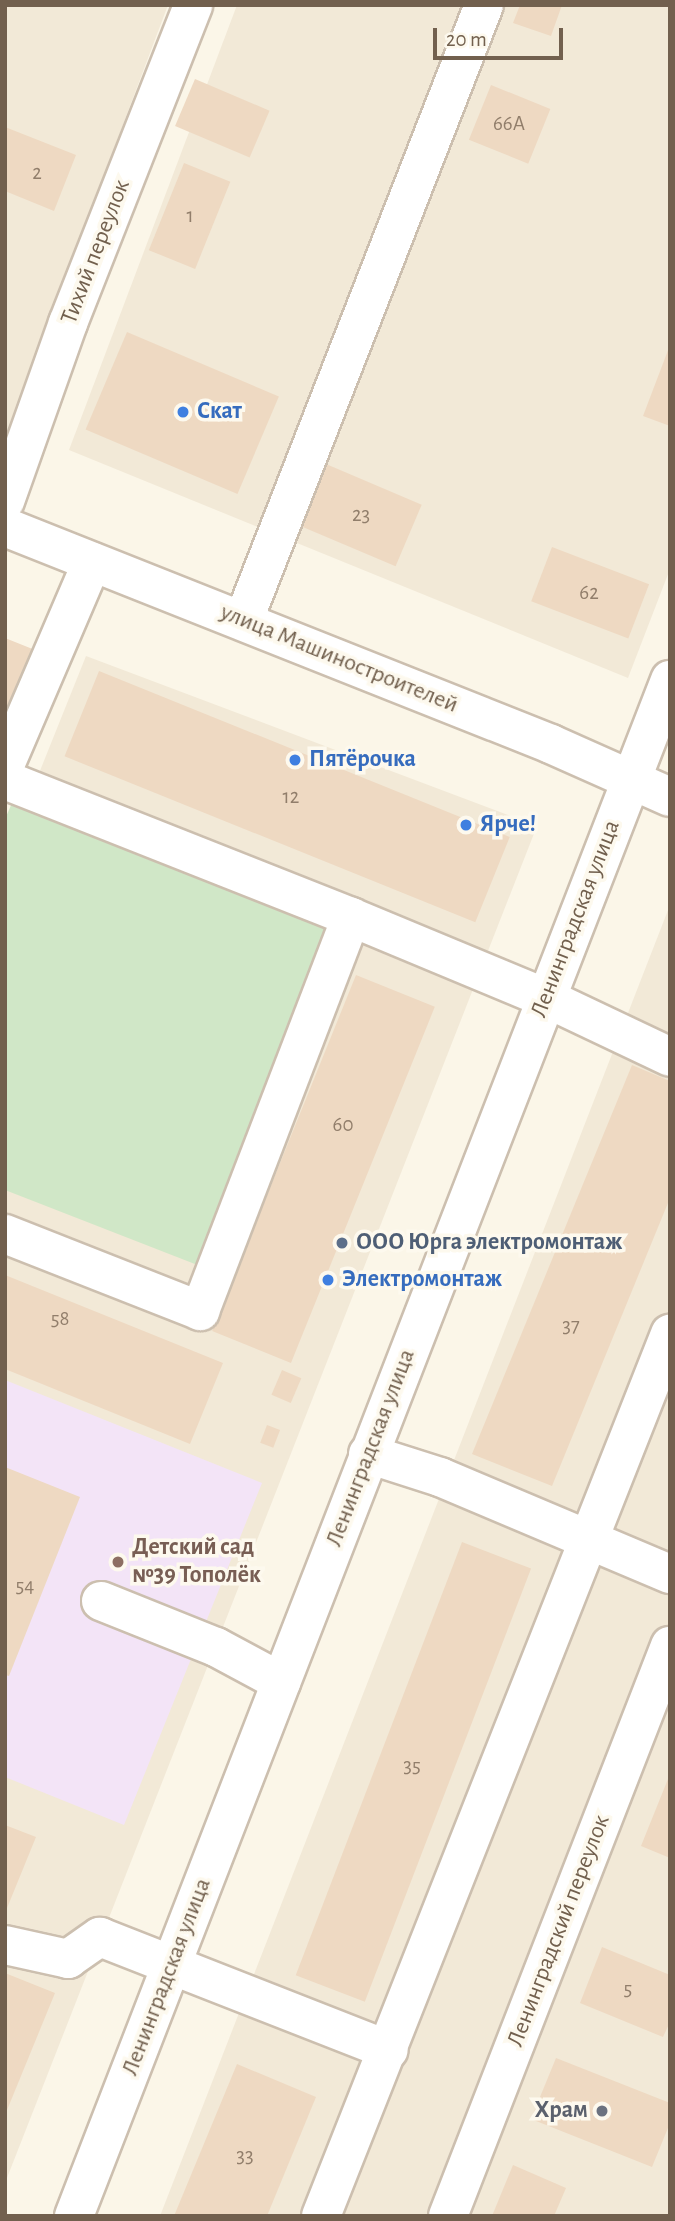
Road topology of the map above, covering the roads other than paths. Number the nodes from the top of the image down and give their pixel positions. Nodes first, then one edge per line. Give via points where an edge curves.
1 (193, 5) edge
2 (484, 5) edge
3 (5, 501) edge
4 (5, 527) edge
5 (92, 562) junction
6 (244, 620) junction
7 (670, 680) edge
8 (5, 765) edge
9 (5, 780) edge
10 (629, 781) junction
11 (670, 797) edge
12 (351, 917) junction
13 (546, 998) junction
14 (670, 1056) edge
15 (5, 1234) edge
16 (670, 1334) edge
17 (368, 1454) junction
18 (590, 1538) junction
19 (670, 1574) edge
20 (101, 1601) dead end
21 (670, 1646) edge
22 (281, 1682) junction
23 (5, 1945) edge
24 (171, 1967) junction
25 (389, 2050) junction
26 (74, 2216) edge
27 (321, 2216) edge
28 (448, 2216) edge

1 - 3 street, Тихий переулок via 68,323
2 - 6 street
4 - 5 street, улица Машиностроителей
5 - 6 street, улица Машиностроителей
5 - 8 street
6 - 10 street, улица Машиностроителей via 551,744
7 - 10 street, Ленинградская улица
9 - 12 street
10 - 11 street, улица Машиностроителей
10 - 13 street, Ленинградская улица
12 - 13 street
12 - 15 street via 200,1311
13 - 14 street
13 - 17 street, Ленинградская улица
16 - 18 street
17 - 18 street via 440,1477
17 - 22 street, Ленинградская улица
18 - 19 street
18 - 25 street
20 - 22 street via 216,1647
21 - 28 street, Ленинградский переулок
22 - 24 street, Ленинградская улица
23 - 24 street via 68,1959 100,1937
24 - 25 street
24 - 26 street, Ленинградская улица
25 - 27 street

